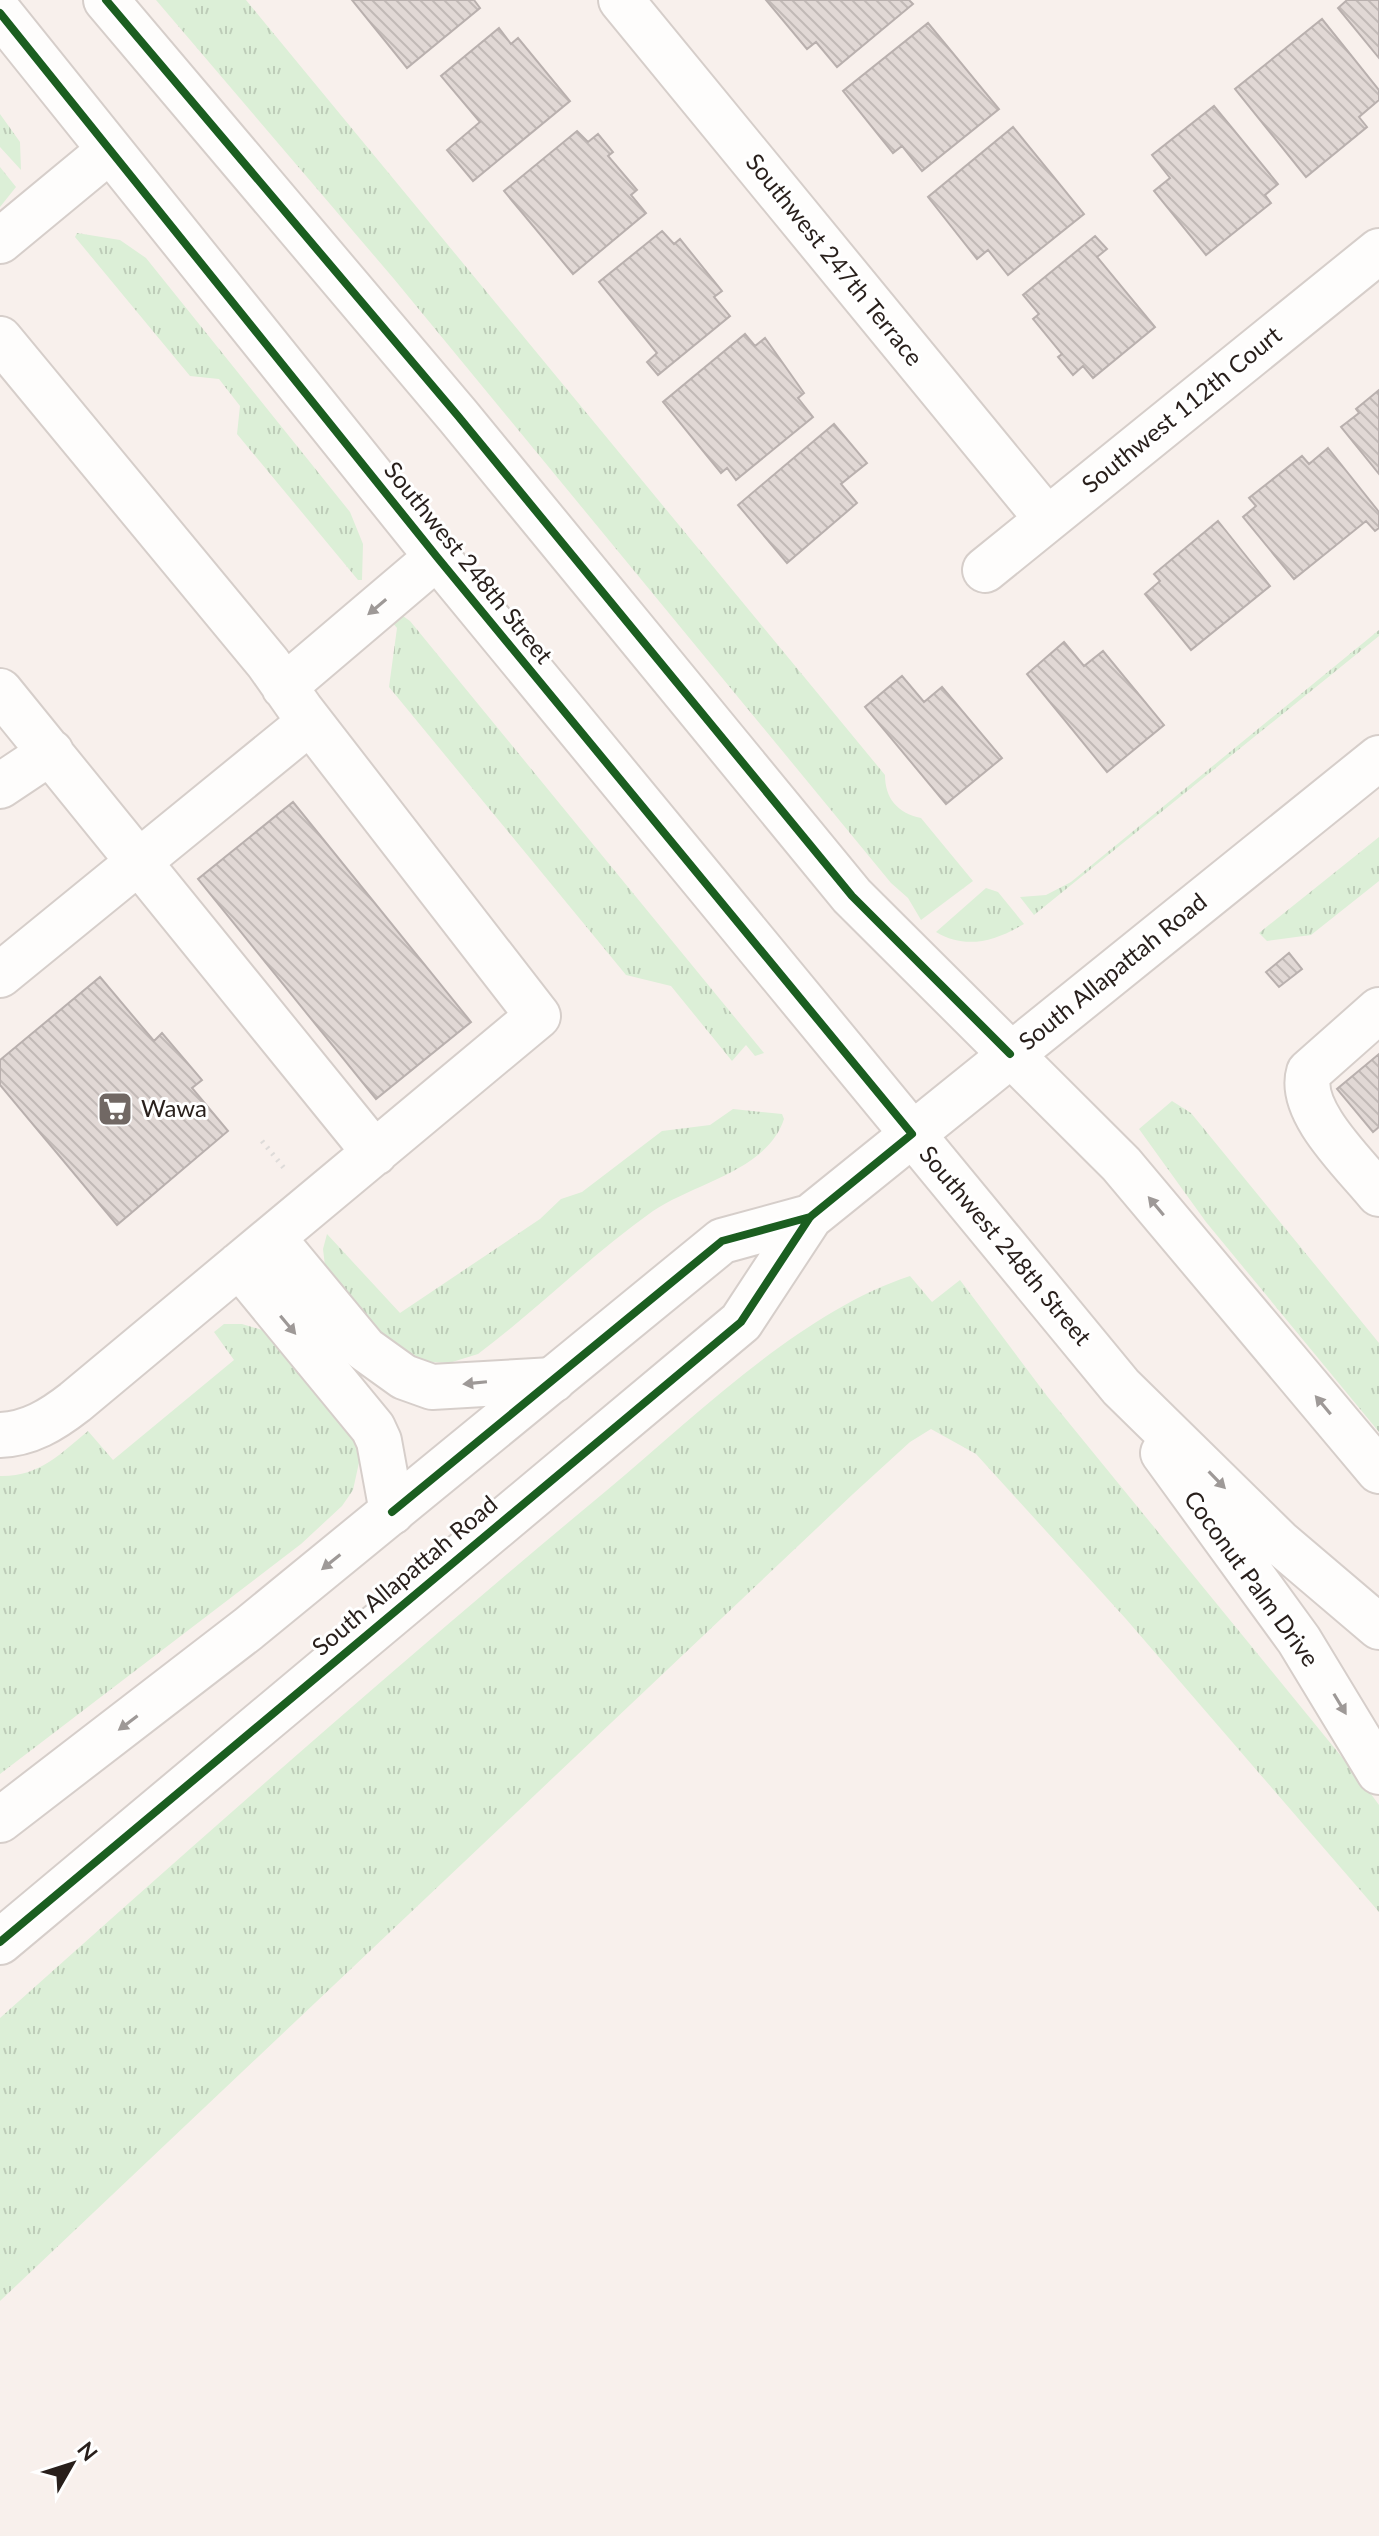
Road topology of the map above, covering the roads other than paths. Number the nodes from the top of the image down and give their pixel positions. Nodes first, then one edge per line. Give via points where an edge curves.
1 (106, 0) edge
2 (621, 0) edge
3 (0, 13) edge
4 (110, 150) junction
5 (0, 241) edge
6 (1379, 251) edge
7 (0, 339) edge
8 (1047, 519) junction
9 (437, 557) junction
10 (985, 570) dead end
11 (284, 687) junction
12 (0, 691) edge
13 (310, 722) junction
14 (51, 752) junction
15 (1379, 758) edge
16 (0, 786) edge
17 (140, 861) junction
18 (0, 975) edge
19 (1379, 1010) edge
20 (1010, 1054) junction
21 (912, 1134) junction
22 (375, 1153) junction
23 (1379, 1194) edge
24 (810, 1217) junction
25 (273, 1238) junction
26 (239, 1265) junction
27 (553, 1380) junction
28 (1121, 1387) junction
29 (0, 1435) edge
30 (1379, 1471) edge
31 (392, 1512) junction
32 (1379, 1627) edge
33 (1379, 1772) edge
34 (0, 1820) edge
35 (0, 1942) edge

1 - 20 street via 448,404 852,896
2 - 8 street, Southwest 247th Terrace
3 - 4 street, Southwest 248th Street
4 - 5 street
4 - 9 street, Southwest 248th Street
6 - 8 street, Southwest 112th Court
7 - 11 street
8 - 10 street, Southwest 112th Court
9 -> 11 street
9 - 21 street, Southwest 248th Street
11 - 13 street
12 - 14 street
13 - 17 street
13 - 22 street via 538,1016
14 - 16 street
14 - 17 street
15 - 20 street, South Allapattah Road
17 - 18 street
17 - 22 street
19 - 23 street via 1309,1072 1306,1083 1316,1115
20 - 21 street, South Allapattah Road
30 -> 20 street via 1121,1164
21 - 24 street, South Allapattah Road
21 - 28 street, Southwest 248th Street
22 - 25 street
24 - 27 street, South Allapattah Road via 722,1241
24 - 35 street, South Allapattah Road via 741,1322
25 - 26 street
27 -> 25 street via 432,1387 404,1377 365,1349
26 - 29 street via 58,1415 18,1434
26 -> 31 street via 373,1428
27 - 31 street, South Allapattah Road
28 -> 32 street, Southwest 248th Street via 1279,1542
28 -> 33 street, Coconut Palm Drive via 1184,1487 1299,1640
31 -> 34 street, South Allapattah Road via 179,1685

